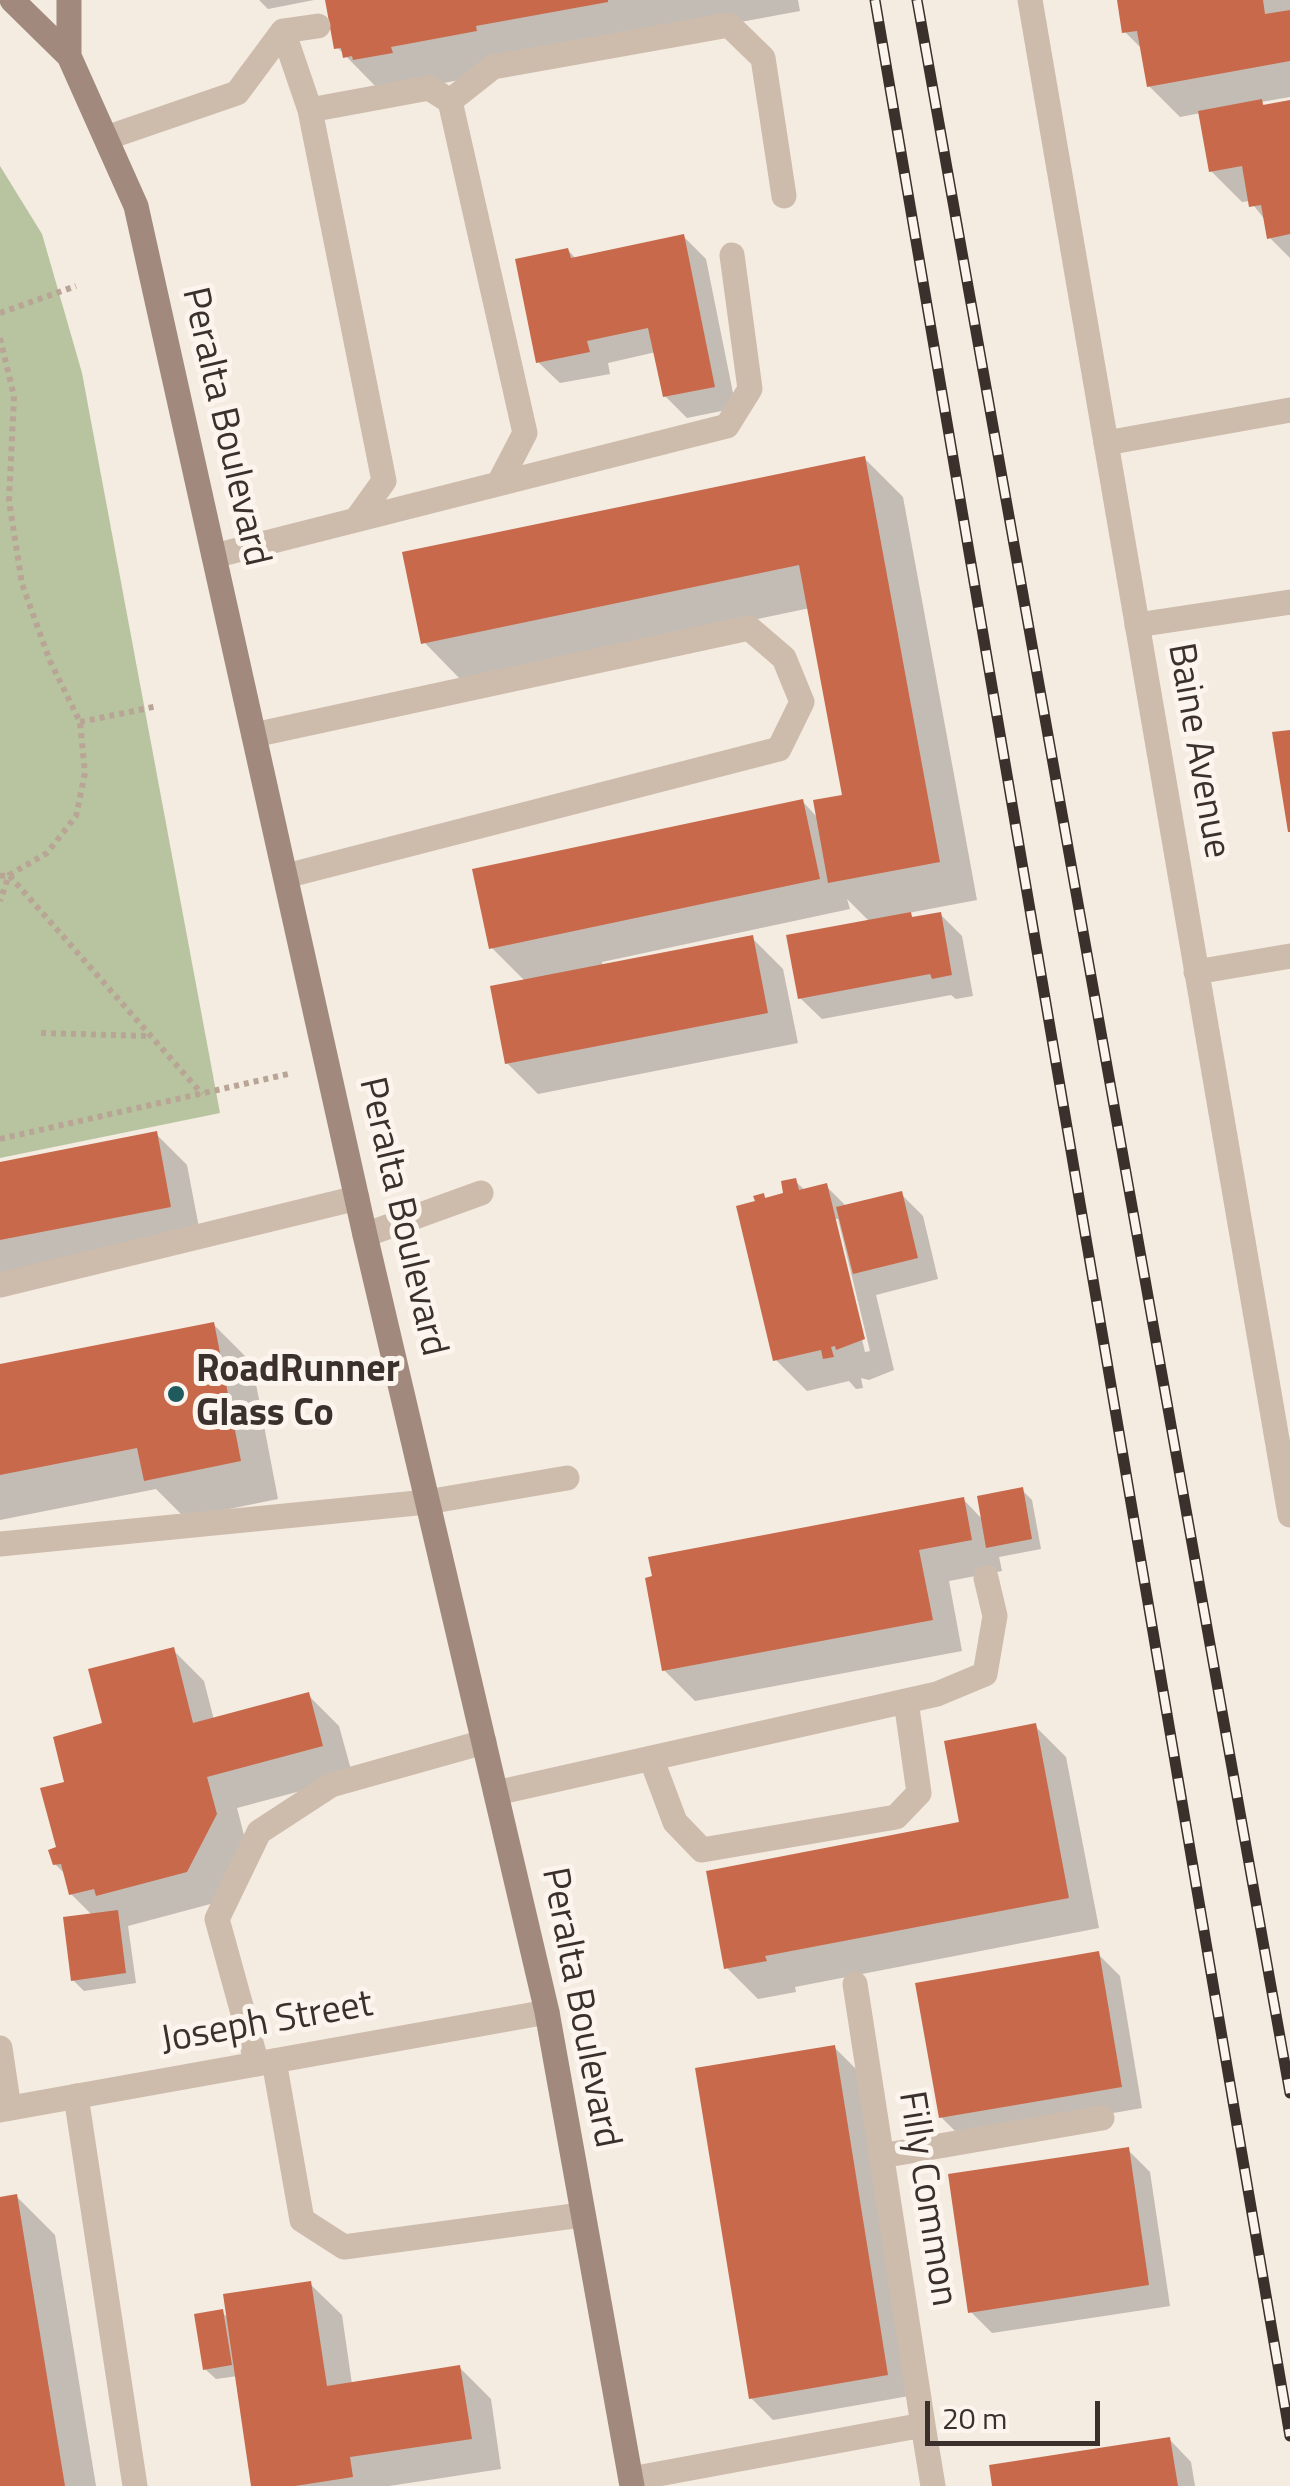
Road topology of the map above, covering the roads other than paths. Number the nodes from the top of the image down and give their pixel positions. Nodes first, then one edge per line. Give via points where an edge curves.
1 (12, 0) edge
2 (70, 0) edge
3 (1030, 0) edge
4 (318, 26) dead end
5 (283, 31) junction
6 (69, 56) junction
7 (450, 101) junction
8 (310, 110) junction
9 (106, 138) junction
10 (784, 196) dead end
11 (732, 254) dead end
12 (1290, 410) edge
13 (1106, 442) junction
14 (499, 484) junction
15 (356, 520) junction
16 (214, 556) junction
17 (1290, 602) edge
18 (1137, 626) junction
19 (254, 735) junction
20 (286, 876) junction
21 (1290, 956) edge
22 (1196, 972) junction
23 (481, 1193) dead end
24 (358, 1198) junction
25 (365, 1234) junction
26 (0, 1285) edge
27 (567, 1478) dead end
28 (428, 1502) junction
29 (1290, 1516) edge
30 (0, 1544) edge
31 (986, 1578) dead end
32 (906, 1702) junction
33 (484, 1742) junction
34 (650, 1758) junction
35 (496, 1793) junction
36 (855, 1984) dead end
37 (547, 2012) junction
38 (0, 2048) edge
39 (265, 2062) junction
40 (76, 2096) junction
41 (4, 2109) edge
42 (1102, 2118) dead end
43 (881, 2156) junction
44 (581, 2215) junction
45 (923, 2425) junction
46 (631, 2483) edge
47 (135, 2486) edge
48 (933, 2486) edge

1 - 6 main road, Peralta Boulevard
2 - 6 main road
3 - 13 street, Baine Avenue
4 - 5 street
5 - 8 street
5 - 9 street via 237,93
6 - 9 main road, Peralta Boulevard
7 - 8 street via 429,88
7 - 10 street via 493,67 729,24 763,58
7 - 14 street via 525,433
8 - 15 street via 384,481
9 - 16 main road, Peralta Boulevard via 136,206
11 - 14 street via 750,389 727,426
12 - 13 street
13 - 18 street, Baine Avenue
14 - 15 street
15 - 16 street
16 - 19 main road, Peralta Boulevard
17 - 18 street
18 - 22 street, Baine Avenue
19 - 20 main road, Peralta Boulevard
19 - 20 street via 749,628 784,658 802,702 778,749
20 - 24 main road, Peralta Boulevard
21 - 22 street
22 - 29 street, Baine Avenue
23 - 25 street
24 - 25 main road, Peralta Boulevard
24 - 26 street
25 - 28 main road, Peralta Boulevard
27 - 28 street
28 - 30 street
28 - 33 main road, Peralta Boulevard
31 - 32 street via 995,1616 985,1674
32 - 34 street
32 - 34 street via 919,1793 896,1817 702,1850 675,1822
33 - 35 main road, Peralta Boulevard
33 - 39 street via 331,1785 259,1832 217,1919
34 - 35 street
35 - 37 main road, Peralta Boulevard
36 - 43 street, Filly Common
37 - 39 street, Joseph Street
37 - 44 main road, Peralta Boulevard
38 - 41 street
39 - 40 street, Joseph Street
39 - 44 street via 302,2220 344,2247
40 - 41 street, Joseph Street
40 - 47 street
42 - 43 street
43 - 45 street, Filly Common
44 - 46 main road, Peralta Boulevard
45 - 46 street
45 - 48 street, Filly Common

